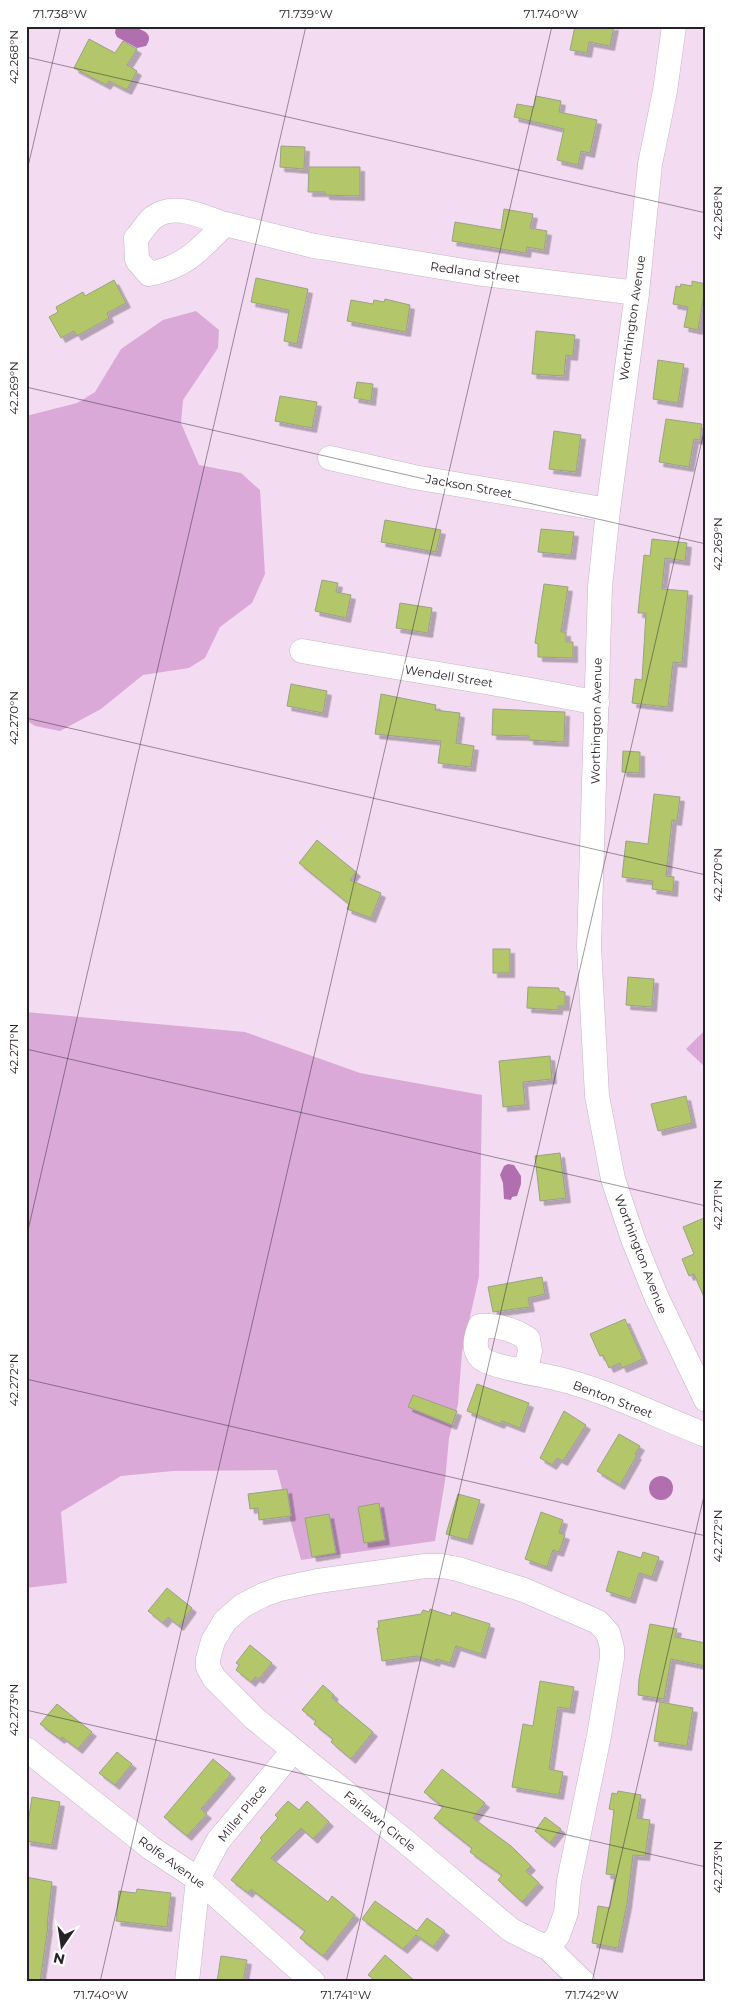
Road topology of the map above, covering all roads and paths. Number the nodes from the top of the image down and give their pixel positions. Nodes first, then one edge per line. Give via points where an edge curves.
1 (674, 26) edge
2 (226, 224) dead end
3 (637, 293) junction
4 (330, 458) dead end
5 (608, 510) junction
6 (302, 651) dead end
7 (597, 703) junction
8 (518, 1370) dead end
9 (700, 1372) edge
10 (706, 1400) edge
11 (706, 1435) edge
12 (26, 1749) edge
13 (293, 1751) junction
14 (198, 1879) junction
15 (546, 1946) junction
16 (187, 1982) edge
17 (313, 1982) edge
18 (583, 1982) edge

1 - 3 street, Worthington Avenue via 650,164
2 - 3 street, Redland Street via 314,246 476,273
3 - 5 street, Worthington Avenue
4 - 5 street, Jackson Street via 414,477
5 - 7 street, Worthington Avenue via 600,587
6 - 7 street, Wendell Street
7 - 9 street, Worthington Avenue via 589,914 598,1101 613,1179 630,1232 659,1303
8 - 11 street, Benton Street via 577,1383
9 - 10 street, Worthington Avenue
12 - 14 street, Rolfe Avenue via 151,1848
13 - 14 street, Miller Place via 218,1841
13 - 15 street, Fairlawn Circle via 511,1930
13 - 15 street, Fairlawn Circle via 241,1705 208,1668 213,1641 225,1621 242,1606 263,1595 348,1576 442,1566 524,1590 598,1622 608,1633 612,1658 569,1881 566,1913 554,1942
14 - 16 street
14 - 17 street, Rolfe Avenue
15 - 18 street

